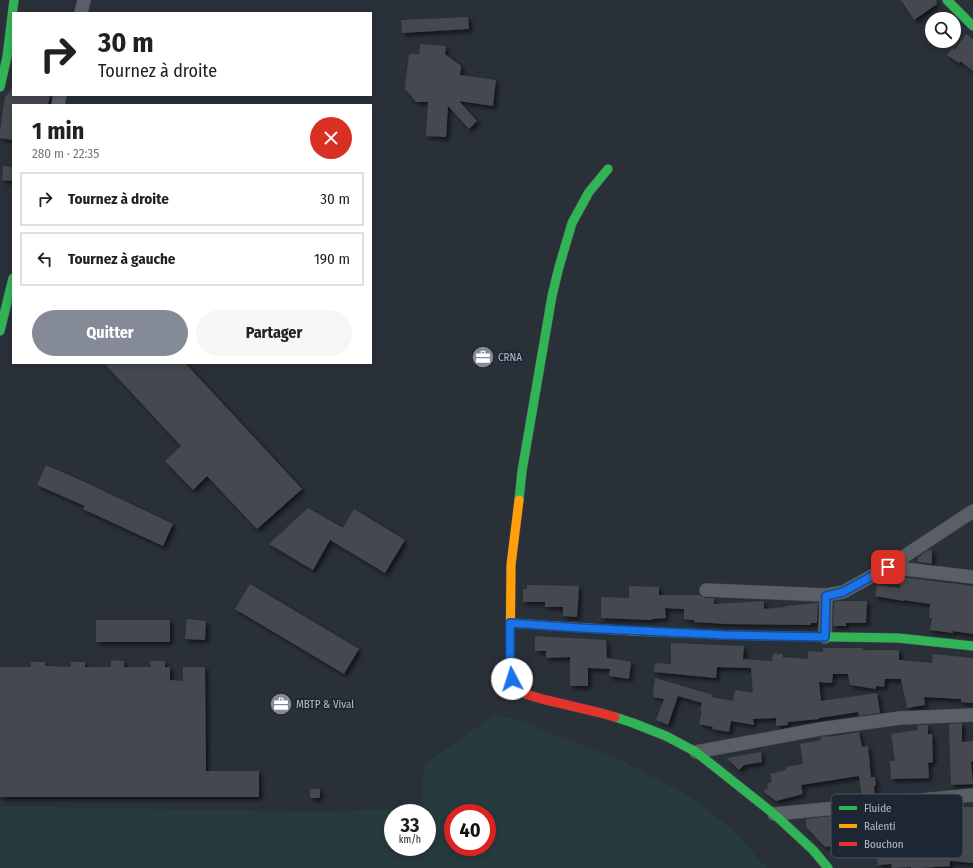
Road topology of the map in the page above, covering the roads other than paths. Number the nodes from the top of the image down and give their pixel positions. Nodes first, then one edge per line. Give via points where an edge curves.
1 (14, 0) edge
2 (84, 0) edge
3 (947, 0) edge
4 (13, 12) edge
5 (81, 12) edge
6 (12, 16) edge
7 (973, 26) edge
8 (7, 57) edge
9 (0, 87) edge
10 (608, 169) dead end
11 (12, 282) edge
12 (0, 332) edge
13 (973, 511) edge
14 (888, 567) junction
15 (973, 577) edge
16 (706, 590) dead end
17 (826, 596) junction
18 (510, 623) junction
19 (825, 637) junction
20 (973, 646) edge
21 (973, 715) edge
22 (696, 752) junction
23 (973, 795) edge
24 (963, 796) edge
25 (831, 809) edge
26 (774, 814) junction
27 (828, 868) edge

1 - 4 street
2 - 5 street
3 - 7 street
6 - 8 street
8 - 9 street
10 - 18 street via 589,192 572,223 552,296 522,471 510,566
11 - 12 street
13 - 14 street
14 - 15 street
14 - 17 street via 843,592
16 - 17 street
17 - 19 street
18 - 19 street via 726,635
18 - 22 street via 512,679 526,694 632,723 666,736
19 - 20 street via 898,638
21 - 22 street via 900,718 820,729
22 - 26 street
23 - 24 street
25 - 26 street
26 - 27 street via 813,850

